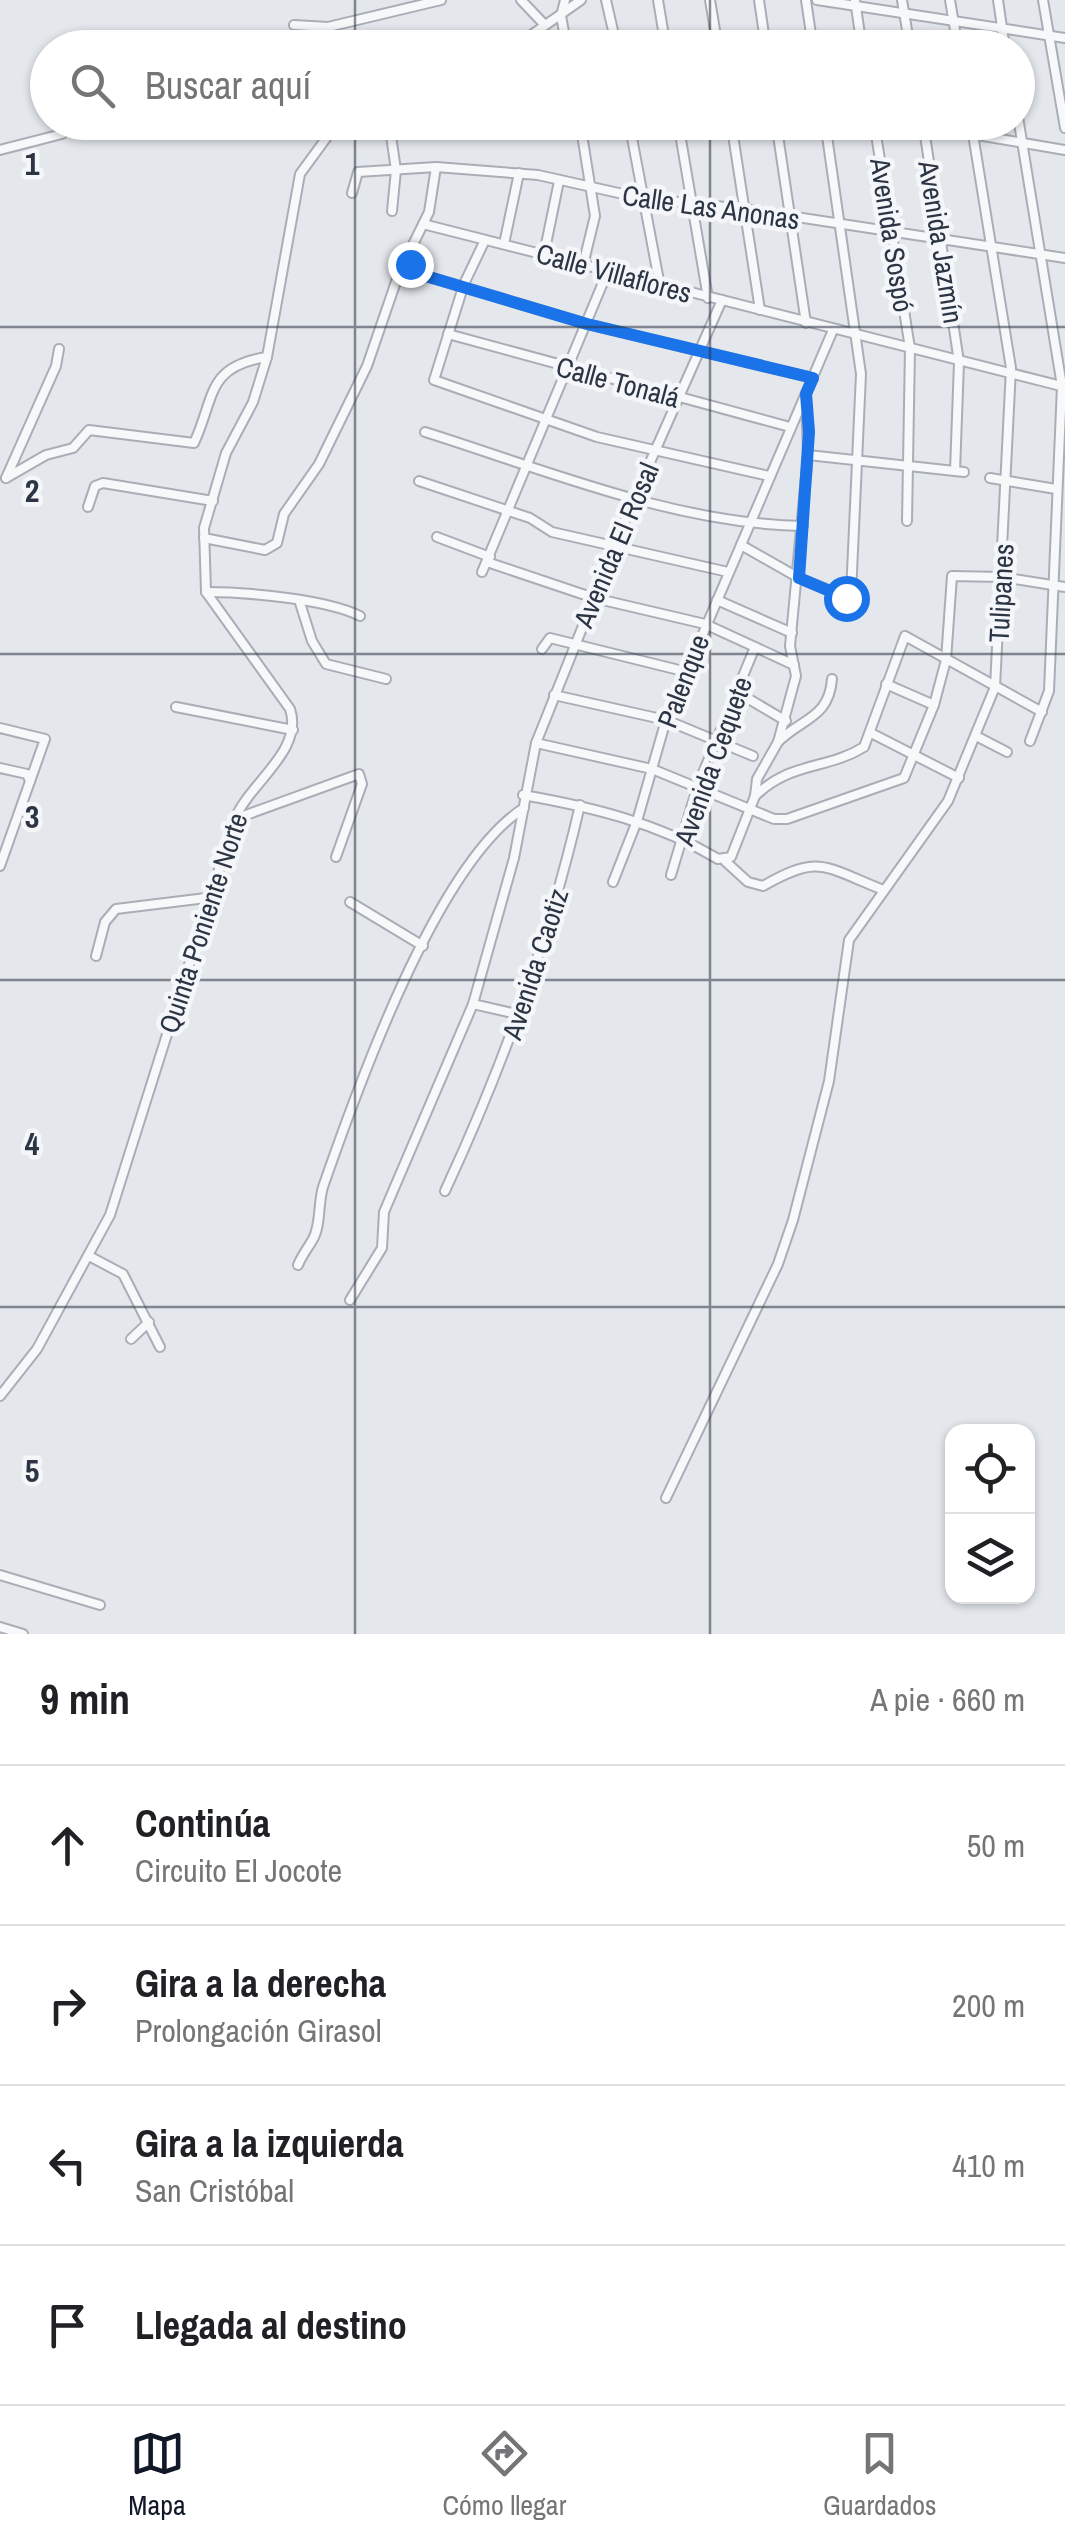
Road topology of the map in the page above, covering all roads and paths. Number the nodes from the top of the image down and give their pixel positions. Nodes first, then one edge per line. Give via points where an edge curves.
1 (441, 0) edge
2 (522, 0) edge
3 (565, 0) edge
4 (581, 0) edge
5 (606, 0) edge
6 (658, 0) edge
7 (710, 0) edge
8 (759, 0) edge
9 (806, 0) edge
10 (818, 0) edge
11 (902, 0) edge
12 (950, 0) edge
13 (998, 0) edge
14 (1042, 0) edge
15 (856, 4) edge
16 (904, 15) junction
17 (561, 16) junction
18 (953, 22) junction
19 (543, 23) junction
20 (294, 25) dead end
21 (535, 30) edge
22 (564, 30) edge
23 (613, 30) edge
24 (663, 30) edge
25 (715, 30) edge
26 (763, 30) edge
27 (810, 30) edge
28 (860, 30) edge
29 (907, 30) edge
30 (955, 30) edge
31 (997, 30) edge
32 (1002, 30) edge
33 (1035, 35) edge
34 (1049, 36) junction
35 (1065, 38) edge
36 (1065, 128) edge
37 (39, 140) edge
38 (325, 140) edge
39 (392, 140) edge
40 (583, 140) edge
41 (632, 140) edge
42 (681, 140) edge
43 (734, 140) edge
44 (779, 140) edge
45 (828, 140) edge
46 (877, 140) edge
47 (925, 140) edge
48 (974, 140) edge
49 (1015, 140) edge
50 (1022, 141) junction
51 (0, 150) edge
52 (1065, 150) edge
53 (436, 167) junction
54 (396, 170) junction
55 (520, 173) junction
56 (559, 181) junction
57 (592, 188) junction
58 (352, 193) dead end
59 (641, 198) junction
60 (693, 204) junction
61 (744, 209) junction
62 (392, 211) dead end
63 (793, 219) junction
64 (423, 224) junction
65 (841, 224) junction
66 (892, 232) junction
67 (940, 238) junction
68 (485, 240) junction
69 (504, 244) junction
70 (992, 247) junction
71 (544, 254) junction
72 (1040, 255) junction
73 (1065, 258) edge
74 (407, 260) junction
75 (583, 265) junction
76 (607, 273) junction
77 (464, 284) junction
78 (660, 286) junction
79 (708, 298) junction
80 (722, 300) junction
81 (760, 310) junction
82 (806, 322) junction
83 (587, 324) junction
84 (833, 330) junction
85 (448, 334) junction
86 (856, 335) junction
87 (910, 348) junction
88 (59, 349) dead end
89 (700, 351) junction
90 (266, 357) junction
91 (959, 362) junction
92 (566, 368) junction
93 (1010, 375) junction
94 (813, 378) junction
95 (1063, 386) edge
96 (806, 394) junction
97 (680, 399) junction
98 (546, 418) junction
99 (790, 427) junction
100 (425, 432) dead end
101 (656, 450) junction
102 (808, 455) junction
103 (858, 460) junction
104 (528, 464) junction
105 (909, 465) junction
106 (769, 476) junction
107 (990, 478) dead end
108 (420, 481) dead end
109 (1007, 481) junction
110 (1056, 489) junction
111 (635, 496) junction
112 (213, 501) junction
113 (1060, 501) edge
114 (88, 507) dead end
115 (510, 510) junction
116 (907, 521) dead end
117 (750, 526) junction
118 (803, 526) junction
119 (436, 536) dead end
120 (204, 538) junction
121 (615, 545) junction
122 (741, 545) junction
123 (488, 559) junction
124 (482, 572) dead end
125 (728, 572) junction
126 (1002, 577) junction
127 (799, 578) junction
128 (1060, 586) edge
129 (206, 592) junction
130 (594, 598) junction
131 (717, 600) junction
132 (300, 603) junction
133 (360, 616) dead end
134 (705, 624) junction
135 (792, 633) junction
136 (574, 644) junction
137 (755, 647) junction
138 (542, 649) dead end
139 (946, 660) junction
140 (794, 665) junction
141 (687, 672) junction
142 (832, 678) dead end
143 (386, 680) dead end
144 (886, 684) junction
145 (996, 687) junction
146 (737, 692) junction
147 (554, 696) junction
148 (934, 704) junction
149 (176, 707) dead end
150 (1042, 712) junction
151 (783, 719) junction
152 (666, 720) junction
153 (0, 728) edge
154 (792, 728) junction
155 (293, 730) junction
156 (871, 732) junction
157 (978, 736) junction
158 (716, 740) junction
159 (1030, 741) dead end
160 (778, 742) junction
161 (536, 743) junction
162 (1007, 752) dead end
163 (915, 754) junction
164 (753, 756) dead end
165 (0, 768) edge
166 (652, 769) junction
167 (960, 778) junction
168 (30, 781) junction
169 (698, 785) junction
170 (523, 795) junction
171 (755, 796) junction
172 (580, 805) junction
173 (524, 808) junction
174 (750, 808) junction
175 (235, 819) junction
176 (637, 821) junction
177 (684, 838) junction
178 (336, 857) dead end
179 (728, 859) junction
180 (0, 866) edge
181 (671, 875) dead end
182 (613, 882) dead end
183 (882, 889) junction
184 (206, 898) junction
185 (350, 902) dead end
186 (423, 946) junction
187 (96, 956) dead end
188 (473, 1004) junction
189 (521, 1016) junction
190 (445, 1191) dead end
191 (89, 1256) junction
192 (298, 1265) dead end
193 (350, 1300) dead end
194 (149, 1322) junction
195 (131, 1339) dead end
196 (160, 1347) dead end
197 (0, 1396) edge
198 (666, 1498) dead end
199 (0, 1576) edge
200 (100, 1605) dead end
201 (0, 1627) edge
202 (23, 1634) edge

1 - 20 street via 328,27
2 - 19 street
3 - 17 street
4 - 17 street
5 - 23 street
6 - 24 street
7 - 25 street
8 - 26 street
9 - 27 street
10 - 15 street
11 - 16 street
12 - 18 street
13 - 32 street
14 - 34 street
15 - 16 street
15 - 28 street
16 - 18 street
16 - 29 street
17 - 19 street
17 - 22 street
18 - 30 street
18 - 31 street
19 - 21 street
33 - 34 street
34 - 35 street
34 - 36 street
37 - 51 street
38 - 90 street via 300,174
39 - 54 street
40 - 57 street
41 - 59 street
42 - 60 street
43 - 61 street
44 - 63 street
45 - 65 street
46 - 66 street, Avenida Sospó
47 - 67 street, Avenida Jazmín
48 - 70 street, Tulipanes
49 - 50 street
50 - 52 street
50 - 72 street
53 - 54 street, Calle Las Anonas
53 - 55 street, Calle Las Anonas
53 - 64 street
54 - 58 street, Calle Las Anonas via 357,173
54 - 62 street
55 - 56 street, Calle Las Anonas
55 - 69 street
56 - 57 street, Calle Las Anonas
56 - 71 street
57 - 59 street, Calle Las Anonas
57 - 75 street via 594,216
59 - 60 street, Calle Las Anonas
59 - 78 street
60 - 61 street, Calle Las Anonas
60 - 79 street
61 - 63 street, Calle Las Anonas
61 - 81 street
63 - 65 street, Calle Las Anonas
63 - 82 street
64 - 68 street, Calle Villaflores
64 - 74 street
65 - 66 street, Calle Las Anonas
65 - 86 street
66 - 67 street, Calle Las Anonas
66 - 87 street, Avenida Sospó
67 - 70 street, Calle Las Anonas
67 - 91 street, Avenida Jazmín
68 - 69 street, Calle Villaflores
68 - 77 street
69 - 71 street, Calle Villaflores
70 - 72 street, Calle Las Anonas
70 - 93 street, Tulipanes
71 - 75 street, Calle Villaflores
72 - 73 street, Calle Las Anonas
72 - 95 street
74 - 77 street via 419,274
74 - 120 street via 367,366 319,464 284,514 272,549
75 - 76 street, Calle Villaflores
76 - 78 street, Calle Villaflores
76 - 83 street
77 - 83 street
77 - 85 street
78 - 79 street, Calle Villaflores
79 - 80 street, Calle Villaflores
80 - 81 street, Calle Villaflores
80 - 89 street, Avenida El Rosal
81 - 82 street, Calle Villaflores
82 - 84 street, Calle Villaflores
83 - 89 street
83 - 92 street
84 - 86 street, Calle Villaflores
84 - 94 street, Palenque
85 - 92 street, Calle Tonalá
85 - 98 street via 433,378
86 - 87 street, Calle Villaflores
86 - 103 street
87 - 91 street, Calle Villaflores
87 - 105 street, Avenida Sospó
88 - 90 street via 8,480 46,455 73,448 89,430 194,443 221,376 235,364
89 - 94 street
89 - 97 street, Avenida El Rosal
90 - 112 street
91 - 93 street, Calle Villaflores
91 - 105 street, Avenida Jazmín via 959,471
92 - 97 street, Calle Tonalá
92 - 98 street
93 - 95 street, Calle Villaflores
93 - 109 street, Tulipanes
94 - 96 street, Palenque
95 - 110 street
96 - 99 street, Palenque
96 - 102 street
97 - 99 street, Calle Tonalá
97 - 101 street, Avenida El Rosal
98 - 101 street
98 - 104 street
99 - 106 street, Palenque
100 - 104 street
101 - 106 street
101 - 111 street, Avenida El Rosal
102 - 103 street
102 - 118 street
103 - 105 street
103 - 127 street via 851,594 846,598
104 - 111 street
104 - 115 street
105 - 116 street, Avenida Sospó
106 - 117 street, Palenque
107 - 109 street
108 - 115 street
109 - 110 street
109 - 126 street, Tulipanes
110 - 113 street
111 - 117 street
111 - 121 street, Avenida El Rosal
112 - 114 street via 104,483 95,486
112 - 120 street
113 - 128 street
115 - 121 street via 552,532
115 - 123 street
117 - 118 street
117 - 122 street, Palenque
118 - 127 street
119 - 123 street
120 - 129 street
121 - 125 street
121 - 130 street, Avenida El Rosal
122 - 125 street, Palenque
122 - 127 street
123 - 124 street
123 - 130 street
125 - 131 street, Palenque
126 - 128 street
126 - 139 street via 952,576
126 - 145 street, Tulipanes
127 - 135 street
128 - 150 street
129 - 132 street
129 - 155 street via 290,709
130 - 134 street
130 - 136 street, Avenida El Rosal
131 - 134 street, Palenque
131 - 135 street
132 - 133 street
132 - 143 street via 326,664
134 - 137 street
134 - 141 street, Palenque
135 - 140 street
136 - 138 street via 548,638
136 - 141 street
136 - 147 street, Avenida El Rosal
137 - 140 street
137 - 146 street, Avenida Cequete
139 - 144 street via 906,636
139 - 145 street
139 - 148 street
140 - 151 street
141 - 152 street, Palenque
142 - 154 street via 821,713
144 - 148 street
144 - 156 street
145 - 150 street
145 - 157 street, Tulipanes
146 - 151 street
146 - 158 street, Avenida Cequete
147 - 152 street
147 - 161 street, Avenida El Rosal
148 - 163 street
149 - 155 street
150 - 159 street
151 - 154 street
151 - 160 street
152 - 158 street
152 - 166 street, Palenque
153 - 168 street via 44,740
154 - 160 street
155 - 175 street, Quinta Poniente Norte
156 - 163 street
156 - 171 street via 858,751 792,770
157 - 162 street
157 - 167 street, Tulipanes
158 - 164 street
158 - 169 street, Avenida Cequete
160 - 171 street
161 - 166 street
161 - 170 street, Avenida El Rosal
163 - 167 street
163 - 174 street via 900,782 806,813 774,819
165 - 168 street via 28,774
166 - 169 street
166 - 176 street, Palenque
167 - 183 street, Tulipanes
168 - 180 street
169 - 174 street
169 - 177 street, Avenida Cequete
170 - 172 street
170 - 173 street, Avenida El Rosal
171 - 174 street
172 - 176 street
172 - 189 street, Avenida Caotiz
173 - 186 street via 475,854
173 - 188 street, Avenida El Rosal
174 - 179 street
175 - 178 street via 359,774 362,784
175 - 184 street, Quinta Poniente Norte
176 - 177 street
176 - 182 street, Palenque
177 - 179 street
177 - 181 street, Avenida Cequete
179 - 183 street via 748,882 763,886 819,864
183 - 198 street, Tulipanes via 850,940 829,1080 783,1249
184 - 187 street via 116,909 105,922
184 - 191 street, Quinta Poniente Norte via 110,1215
185 - 186 street
186 - 192 street via 380,1032 322,1192 315,1237
188 - 189 street
188 - 193 street, Avenida El Rosal via 384,1212 382,1248
189 - 190 street, Avenida Caotiz
191 - 194 street via 120,1271
191 - 197 street, Quinta Poniente Norte via 37,1349
194 - 195 street
194 - 196 street
199 - 200 street
201 - 202 street

